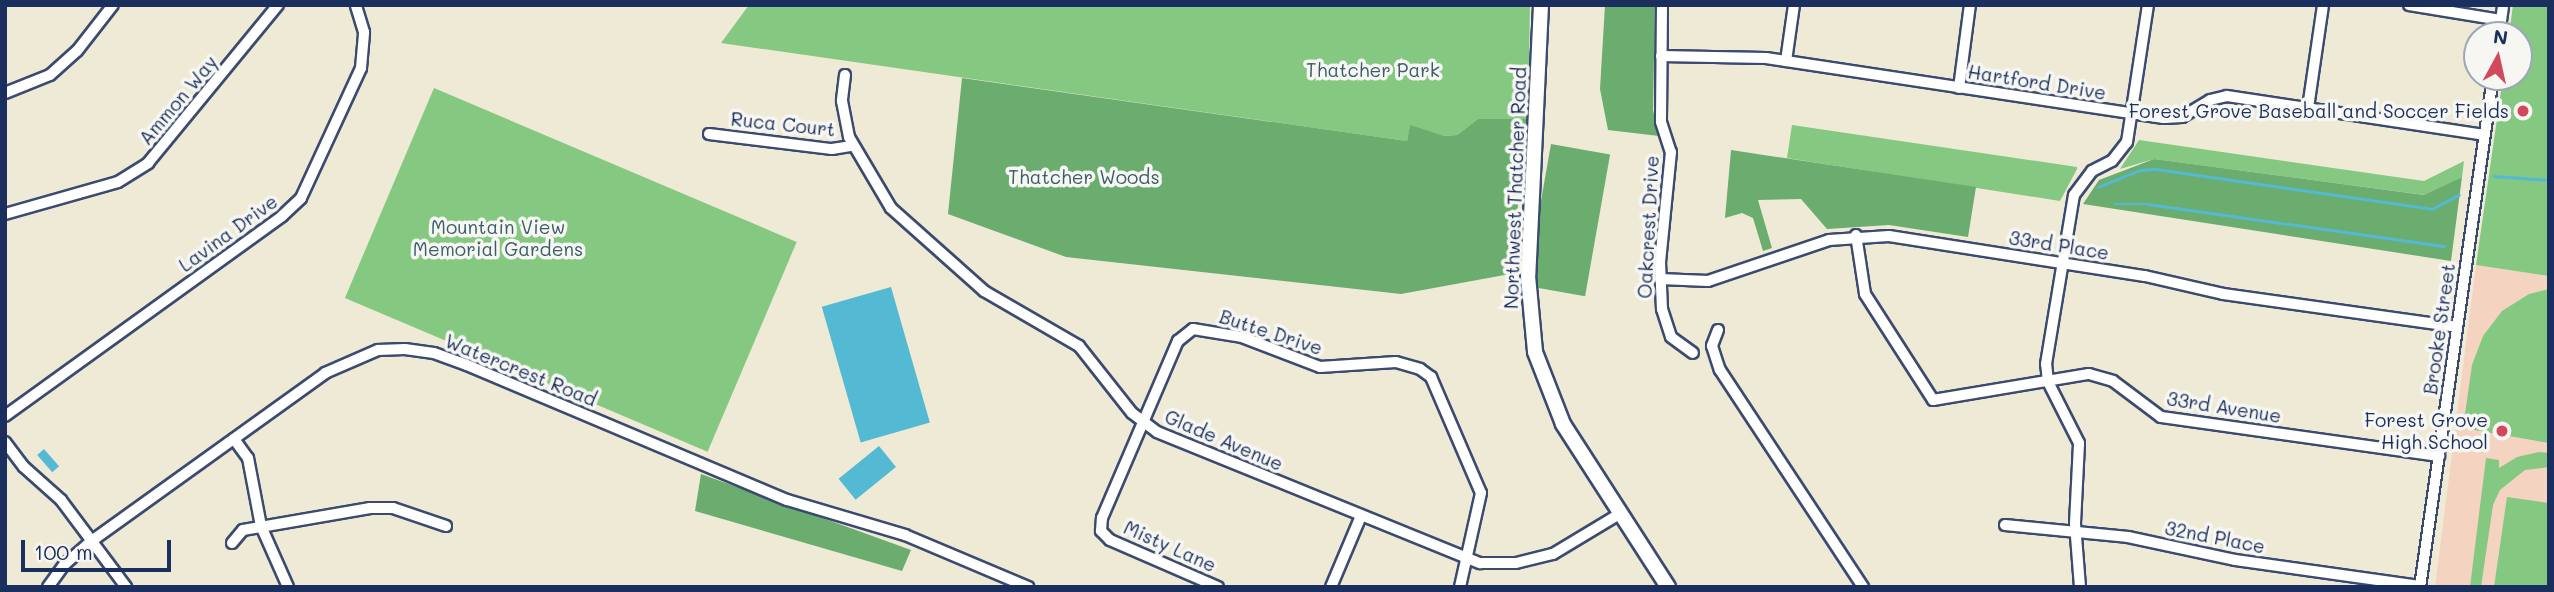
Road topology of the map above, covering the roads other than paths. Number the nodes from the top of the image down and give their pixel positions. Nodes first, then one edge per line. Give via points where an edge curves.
1 (113, 5) edge
2 (278, 5) edge
3 (356, 5) edge
4 (1541, 5) edge
5 (1662, 5) edge
6 (1794, 5) edge
7 (1970, 5) edge
8 (2148, 5) edge
9 (2323, 5) edge
10 (2409, 5) edge
11 (2503, 5) edge
12 (2501, 20) joint
13 (1661, 56) junction
14 (1786, 61) junction
15 (845, 75) dead end
16 (1959, 88) junction
17 (2491, 91) edge
18 (5, 93) edge
19 (2308, 108) junction
20 (2132, 114) junction
21 (709, 134) dead end
22 (2484, 135) junction
23 (852, 146) junction
24 (5, 214) edge
25 (1856, 235) junction
26 (2062, 263) junction
27 (1660, 279) junction
28 (2457, 327) junction
29 (1718, 330) dead end
30 (1693, 353) dead end
31 (2048, 382) junction
32 (5, 416) edge
33 (1143, 423) junction
34 (234, 439) junction
35 (5, 442) edge
36 (2439, 456) junction
37 (1621, 513) junction
38 (1361, 516) junction
39 (2005, 525) dead end
40 (261, 526) junction
41 (446, 526) dead end
42 (2076, 533) junction
43 (93, 540) junction
44 (232, 543) dead end
45 (1468, 561) junction
46 (1189, 574) junction
47 (2420, 586) edge
48 (48, 587) edge
49 (126, 587) edge
50 (288, 587) edge
51 (1028, 587) edge
52 (1183, 587) edge
53 (1218, 587) edge
54 (1331, 587) edge
55 (1461, 587) edge
56 (1668, 587) edge
57 (1863, 587) edge
58 (2080, 587) edge

1 - 18 street via 77,51 50,75
2 - 24 street, Ammon Way via 148,163 118,182
3 - 32 street, Lavina Drive via 364,32 360,68 301,198
4 - 37 street, Northwest Thatcher Road via 1528,276 1532,338 1557,413
5 - 13 street, Oakcrest Drive
6 - 14 street
7 - 16 street
8 - 20 street
9 - 19 street
10 - 12 street
11 - 12 street
13 - 14 street, Hartford Drive via 1739,55
13 - 27 street, Oakcrest Drive via 1661,122 1671,152
14 - 16 street, Hartford Drive
15 - 23 street, Glade Avenue via 842,106
16 - 20 street, Hartford Drive
17 - 22 street, Brooke Street
19 - 20 street, Hartford Drive via 2227,96 2210,100 2182,117
19 - 22 street, Hartford Drive
20 - 26 street via 2122,150 2075,190
21 - 23 street, Ruca Court via 832,149
22 - 28 street, Brooke Street
23 - 33 street, Glade Avenue via 891,208 984,291 1079,346
25 - 26 street, 33rd Place
25 - 27 street, 33rd Place via 1820,242 1713,280
25 - 31 street, 33rd Avenue via 1866,294 1933,400
26 - 28 street, 33rd Place via 2223,294
26 - 31 street via 2046,364
27 - 30 street, Oakcrest Drive via 1664,324 1671,337
28 - 36 street, Brooke Street
29 - 57 street via 1712,346 1714,360
31 - 36 street, 33rd Avenue via 2099,376 2161,417
31 - 42 street via 2079,443
33 - 38 street, Glade Avenue
33 - 45 street, Butte Drive via 1178,341 1193,329 1242,337 1320,367 1395,362 1420,369 1438,388 1478,482 1481,506
33 - 46 street, Misty Lane via 1102,518 1101,531 1111,540
34 - 40 street via 248,458 256,482
34 - 43 street, Watercrest Road
34 - 51 street, Watercrest Road via 348,359 378,350 433,353 787,500 905,536
35 - 43 street
36 - 47 street, Brooke Street
37 - 45 street, Glade Avenue via 1553,554 1533,560
37 - 56 street, Northwest Thatcher Road
38 - 45 street, Glade Avenue
38 - 54 street
39 - 42 street, 32nd Place
40 - 41 street via 370,508 393,508
40 - 44 street via 243,530
40 - 50 street
42 - 47 street, 32nd Place
42 - 58 street
43 - 48 street, Watercrest Road via 65,564
43 - 49 street
45 - 55 street, Butte Drive
46 - 52 street
46 - 53 street, Misty Lane

